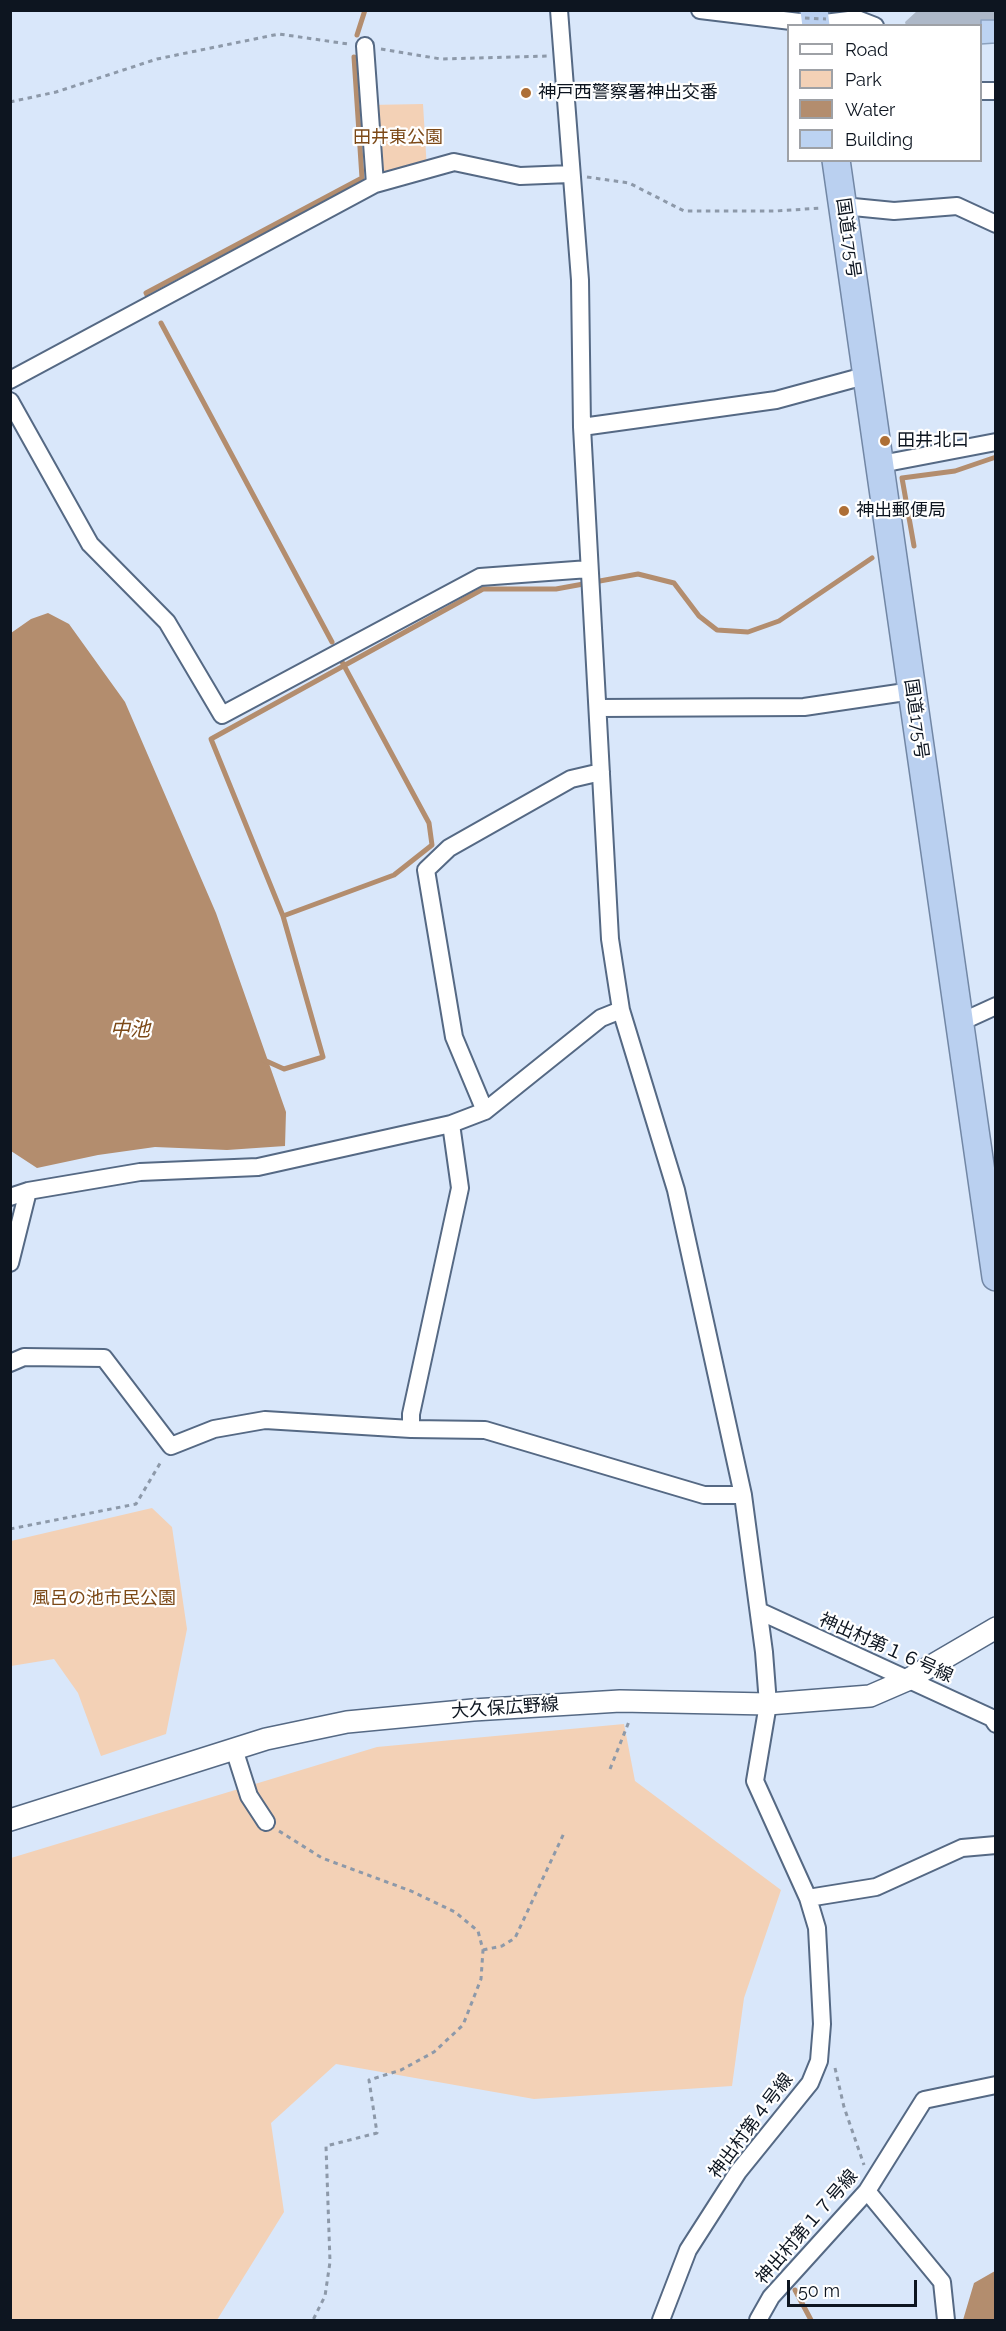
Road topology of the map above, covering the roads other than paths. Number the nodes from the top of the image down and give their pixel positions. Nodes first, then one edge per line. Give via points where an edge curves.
1 (568, 10) edge
2 (700, 10) edge
3 (559, 11) edge
4 (816, 19) edge
5 (832, 24) edge
6 (832, 24) edge
7 (870, 24) edge
8 (365, 46) road end
9 (836, 162) edge
10 (570, 174) junction
11 (375, 184) junction
12 (843, 206) junction
13 (996, 224) edge
14 (868, 375) junction
15 (10, 380) edge
16 (10, 401) edge
17 (582, 427) junction
18 (996, 442) edge
19 (881, 464) junction
20 (589, 569) junction
21 (912, 691) junction
22 (598, 708) junction
23 (601, 772) junction
24 (996, 1006) edge
25 (621, 1010) junction
26 (961, 1022) junction
27 (485, 1111) junction
28 (451, 1124) junction
29 (28, 1191) junction
30 (10, 1197) edge
31 (10, 1263) edge
32 (996, 1277) edge
33 (10, 1363) edge
34 (411, 1429) junction
35 (743, 1495) junction
36 (759, 1611) junction
37 (996, 1628) edge
38 (907, 1680) junction
39 (768, 1704) junction
40 (996, 1724) edge
41 (234, 1749) junction
42 (10, 1820) edge
43 (266, 1822) road end
44 (996, 1845) edge
45 (808, 1898) junction
46 (996, 2085) edge
47 (867, 2192) junction
48 (661, 2320) edge
49 (758, 2320) edge
50 (946, 2320) edge

1 - 3 street
2 - 4 street
3 - 10 street, 神出村第４号線
4 - 6 street
5 - 7 street via 856,19
8 - 11 street
9 - 12 highway, 国道175号
10 - 11 street via 520,176 454,162
10 - 17 street, 神出村第４号線 via 580,280
11 - 15 street
12 - 13 street via 894,211 957,206
12 - 14 highway, 国道175号
14 - 17 street via 776,400
14 - 19 highway, 国道175号
16 - 20 street via 90,544 167,622 222,715 480,577
17 - 20 street, 神出村第４号線
18 - 19 street
19 - 21 highway, 国道175号
20 - 22 street, 神出村第４号線
21 - 22 street via 804,707
21 - 26 highway, 国道175号
22 - 23 street, 神出村第４号線
23 - 25 street, 神出村第４号線 via 610,939
23 - 27 street via 572,779 449,848 426,870 454,1037
24 - 26 street
25 - 27 street via 601,1018
25 - 35 street, 神出村第４号線 via 675,1190
26 - 32 highway, 国道175号
27 - 28 street
28 - 29 street via 258,1167 140,1172
28 - 34 street via 460,1188
29 - 30 street
29 - 31 street
33 - 34 street via 24,1357 104,1358 171,1446 214,1429 265,1420
34 - 35 street via 485,1430 704,1495
35 - 36 street, 神出村第４号線
36 - 38 street, 神出村第１６号線
36 - 39 street, 神出村第４号線
37 - 38 street, 大久保広野線
38 - 39 street, 大久保広野線 via 870,1696
38 - 40 street, 神出村第１６号線 via 992,1718
39 - 41 street, 大久保広野線 via 638,1701 473,1710 347,1722
39 - 45 street, 神出村第４号線 via 755,1781
41 - 42 street, 大久保広野線
41 - 43 street via 249,1796
44 - 45 street via 962,1848 876,1887
45 - 48 street, 神出村第４号線 via 817,1928 822,2024 819,2061 810,2083 738,2172 688,2250
46 - 47 street, 神出村第１７号線 via 924,2100
47 - 49 street, 神出村第１７号線 via 771,2297
47 - 50 street via 942,2282

